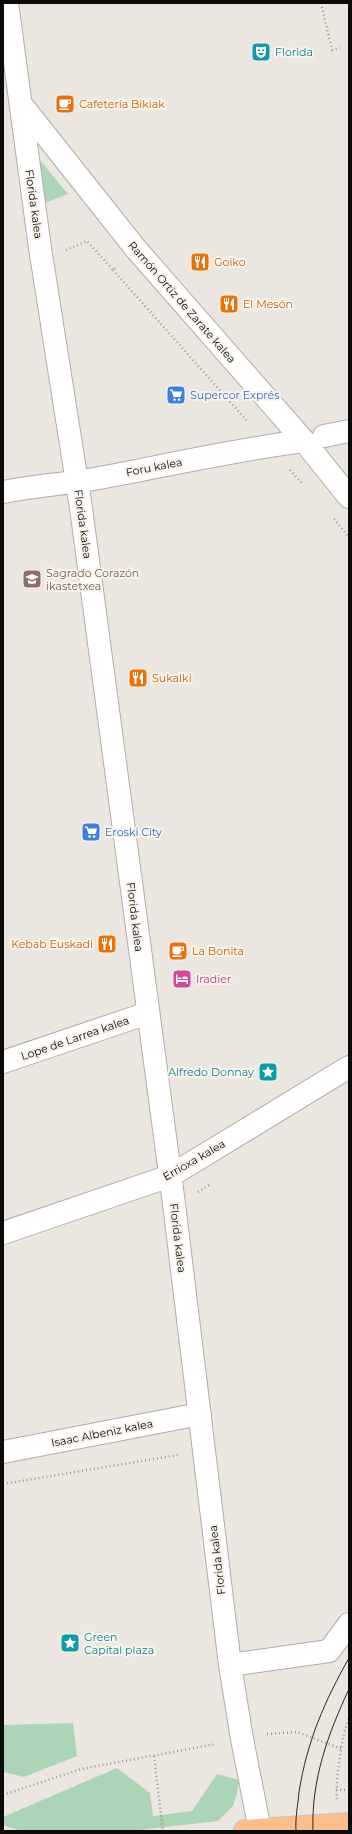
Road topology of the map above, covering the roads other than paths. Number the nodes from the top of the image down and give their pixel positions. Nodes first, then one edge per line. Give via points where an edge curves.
1 (7, 3) edge
2 (20, 103) junction
3 (349, 431) edge
4 (314, 438) junction
5 (78, 482) junction
6 (3, 492) edge
7 (349, 497) edge
8 (148, 1013) junction
9 (3, 1062) edge
10 (349, 1067) edge
11 (170, 1176) junction
12 (3, 1233) edge
13 (200, 1414) junction
14 (3, 1452) edge
15 (349, 1624) edge
16 (230, 1665) junction
17 (344, 1825) edge
18 (255, 1831) edge

1 - 2 street, Florida kalea
2 - 4 street, Ramón Ortiz de Zarate kalea via 136,249
2 - 5 street, Florida kalea via 40,248
3 - 4 street, Foru kalea
4 - 5 street, Foru kalea
4 - 7 street, Ramón Ortiz de Zarate kalea
5 - 6 street, Foru kalea via 39,485
5 - 8 street, Florida kalea
8 - 9 street, Lope de Larrea kalea
8 - 11 street, Florida kalea
10 - 11 street, Errioxa kalea
11 - 12 street, Errioxa kalea
11 - 13 street, Florida kalea
13 - 14 street, Isaac Albeniz kalea
13 - 16 street, Florida kalea
15 - 16 street via 329,1651
16 - 18 street, Florida kalea
17 - 18 main road

